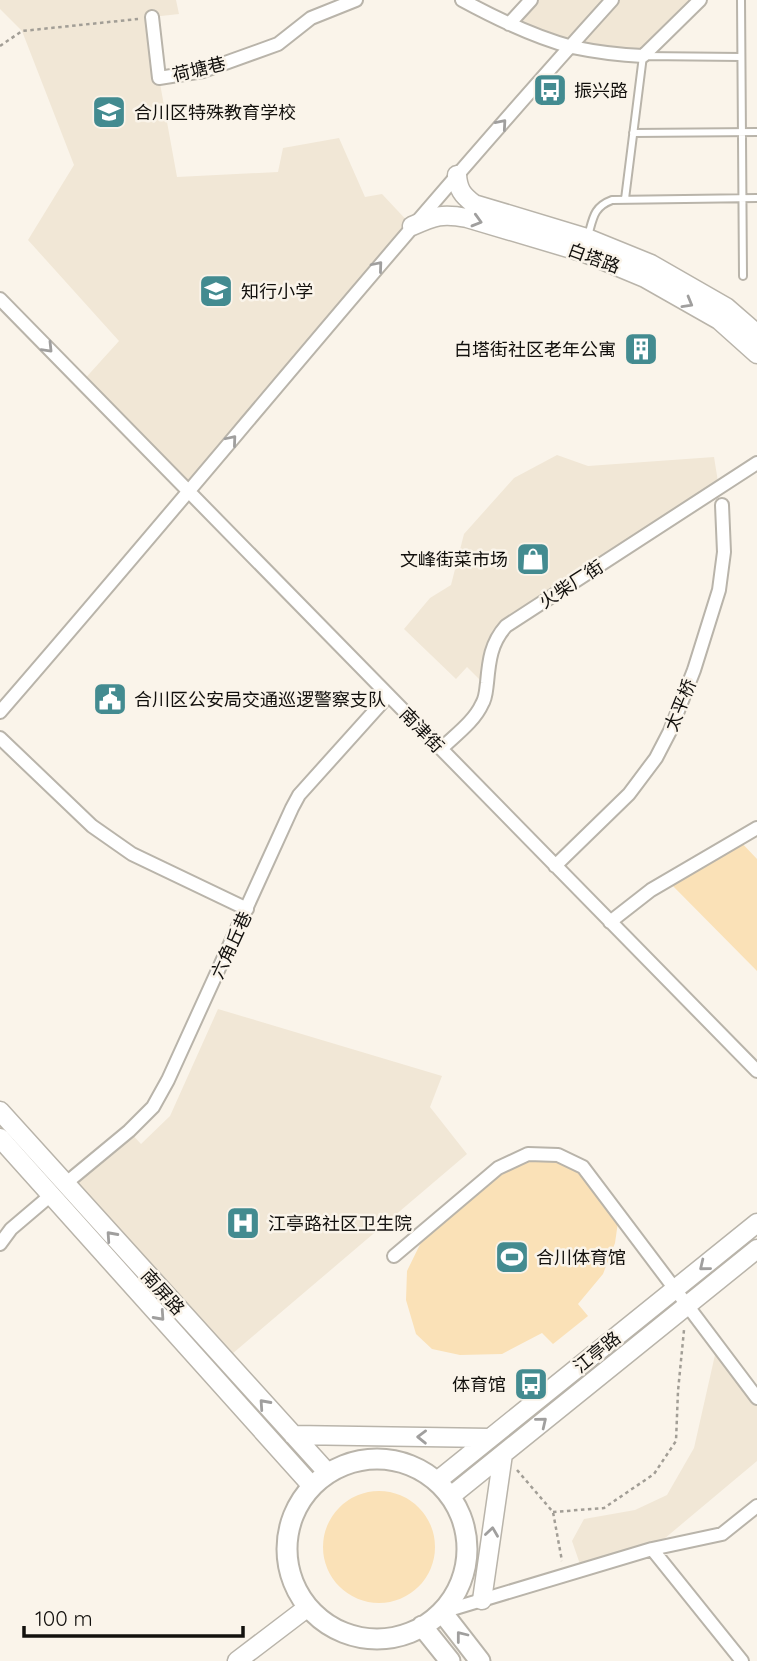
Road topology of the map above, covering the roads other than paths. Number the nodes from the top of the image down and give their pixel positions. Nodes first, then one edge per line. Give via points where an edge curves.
1 (356, 0) edge
2 (462, 0) edge
3 (531, 0) edge
4 (612, 0) edge
5 (700, 0) edge
6 (741, 0) edge
7 (152, 17) road end
8 (509, 24) junction
9 (570, 46) junction
10 (643, 56) junction
11 (741, 57) junction
12 (742, 132) junction
13 (757, 132) edge
14 (633, 133) junction
15 (457, 175) junction
16 (743, 198) junction
17 (757, 198) edge
18 (625, 200) junction
19 (412, 226) junction
20 (587, 238) junction
21 (743, 276) dead end
22 (0, 299) edge
23 (757, 334) edge
24 (757, 354) edge
25 (757, 463) edge
26 (188, 492) junction
27 (722, 505) dead end
28 (388, 696) junction
29 (0, 712) edge
30 (0, 738) edge
31 (441, 749) junction
32 (757, 828) edge
33 (555, 866) junction
34 (247, 909) junction
35 (610, 922) junction
36 (757, 1071) edge
37 (0, 1111) edge
38 (0, 1138) edge
39 (58, 1190) junction
40 (757, 1223) edge
41 (0, 1244) edge
42 (757, 1249) edge
43 (394, 1256) dead end
44 (674, 1290) junction
45 (687, 1306) junction
46 (757, 1398) edge
47 (293, 1435) junction
48 (490, 1438) junction
49 (503, 1454) junction
50 (327, 1472) junction
51 (437, 1481) junction
52 (311, 1485) junction
53 (451, 1496) junction
54 (757, 1506) edge
55 (652, 1549) junction
56 (482, 1600) junction
57 (308, 1607) junction
58 (442, 1612) junction
59 (422, 1626) junction
60 (237, 1661) edge
61 (450, 1661) edge
62 (480, 1661) edge
63 (742, 1661) edge

1 - 7 street, 荷塘巷 via 311,18 278,44 203,71 159,78
2 - 8 street
3 - 8 street
4 - 9 street
5 - 10 street
6 - 11 lane
8 - 9 street
9 - 10 street
15 -> 9 street
10 - 11 lane
10 - 14 lane
11 - 12 lane
12 - 13 lane
12 - 14 lane
12 - 16 lane
14 - 18 lane
15 - 19 street
15 - 20 street, 白塔路 via 463,196 474,204
16 - 17 lane
16 - 18 lane
16 - 21 lane
18 - 20 lane via 602,204
19 -> 24 street, 白塔路 via 449,214 585,253 645,278 719,320
26 -> 19 street
20 - 23 street, 白塔路 via 651,264 726,307
22 -> 26 street, 南津街
25 - 31 street, 火柴厂街 via 506,626 490,654 482,706
26 - 28 street, 南津街
26 - 29 street
27 - 33 street, 太平桥 via 724,552 719,590 670,731 629,793
28 - 31 street, 南津街
28 - 34 street, 六角丘巷 via 299,795
30 - 34 street via 92,826 132,854
31 - 33 street, 南津街
32 - 35 street via 659,885
33 - 35 street, 南津街
34 - 39 street, 六角丘巷 via 153,1107
35 - 36 street, 南津街
37 - 39 street, 南屏路
38 - 39 street, 南屏路
39 - 41 street, 六角丘巷 via 10,1229
47 -> 39 street, 南屏路
39 -> 52 street, 南屏路
40 -> 44 street, 江亭路
42 - 45 street, 江亭路
43 - 44 street via 498,1168 528,1154 558,1155 583,1167
44 - 45 street
44 - 48 street, 江亭路
45 - 46 street
49 -> 45 street, 江亭路
48 -> 47 street
47 - 50 street, 南屏路
48 - 51 street, 江亭路
49 - 53 street, 江亭路
56 -> 49 street
50 - 51 main road via 366,1460 395,1461
50 - 52 main road
51 - 53 main road
52 - 57 main road via 291,1521 286,1543 295,1588
53 - 58 main road via 466,1537 466,1564
54 - 55 street via 722,1534
55 - 56 street
55 - 63 street
56 - 58 street
57 - 59 main road via 344,1633 366,1638 388,1638
57 - 60 street
58 - 59 main road
62 -> 58 main road
59 - 61 main road

